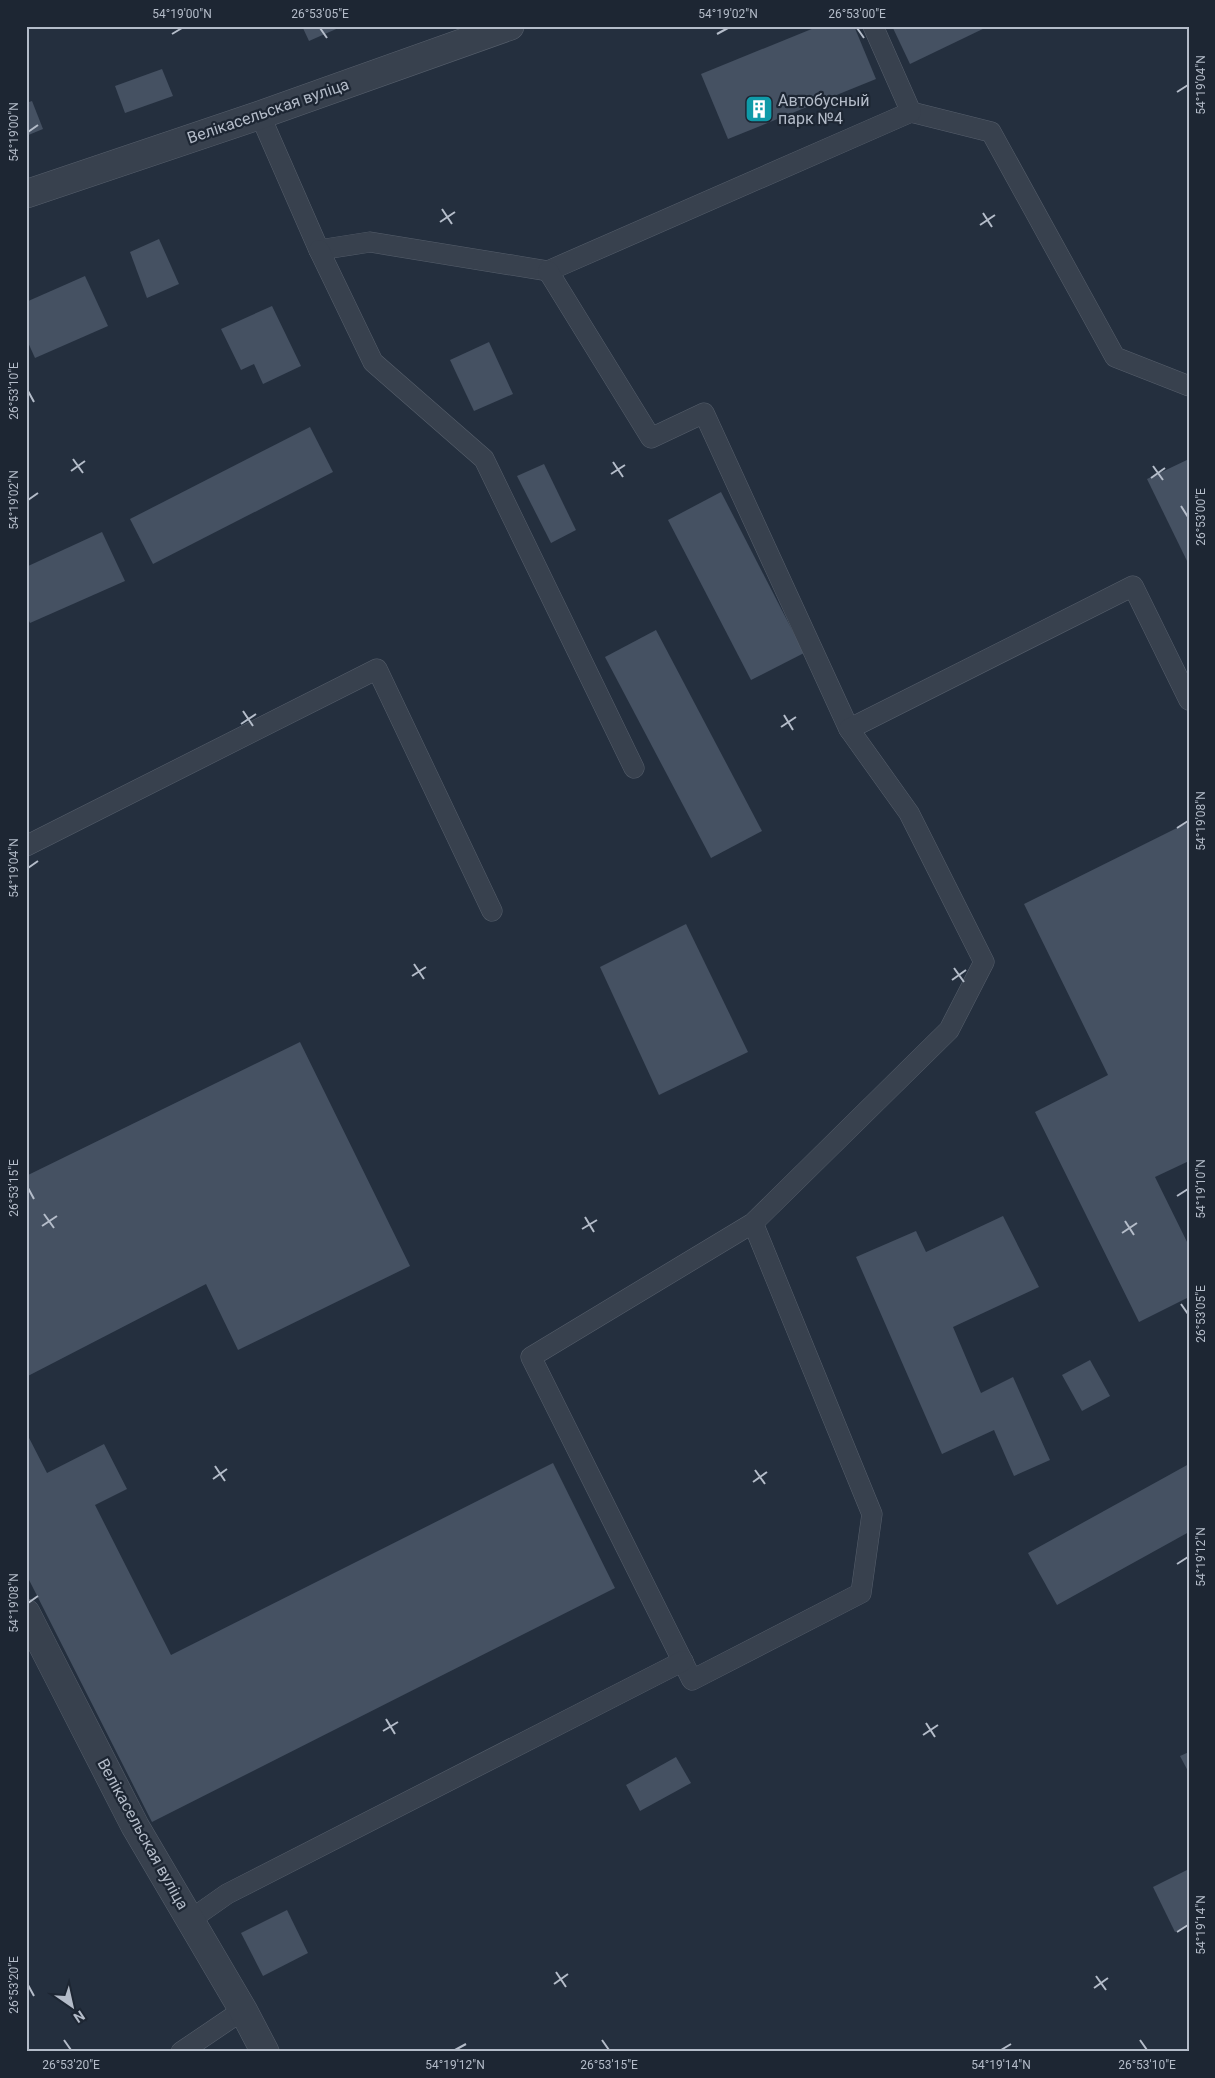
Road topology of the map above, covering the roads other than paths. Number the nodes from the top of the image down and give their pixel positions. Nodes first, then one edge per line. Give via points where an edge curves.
1 (510, 26) edge
2 (873, 26) edge
3 (912, 112) junction
4 (260, 115) junction
5 (26, 194) edge
6 (319, 250) junction
7 (548, 271) junction
8 (1189, 386) edge
9 (1189, 700) edge
10 (849, 729) junction
11 (634, 768) dead end
12 (26, 846) edge
13 (492, 911) dead end
14 (753, 1223) junction
15 (26, 1613) edge
16 (683, 1661) junction
17 (190, 1920) junction
18 (243, 2010) junction
19 (181, 2052) edge
20 (265, 2052) edge

1 - 4 street, Велікасельская вуліца
2 - 3 lane
3 - 7 lane
3 - 8 lane via 991,132 1115,357
4 - 5 street, Велікасельская вуліца
4 - 6 lane
6 - 7 lane via 370,242
6 - 11 lane via 373,362 484,459
7 - 10 lane via 651,438 704,413
9 - 10 lane via 1133,586
10 - 14 lane via 909,812 984,962 949,1030
12 - 13 lane via 377,669
14 - 16 lane via 531,1357
14 - 16 lane via 872,1514 861,1593 692,1680
15 - 17 street, Велікасельская вуліца via 135,1826
16 - 17 lane via 227,1894
17 - 18 street, Велікасельская вуліца
18 - 19 lane
18 - 20 street, Велікасельская вуліца

